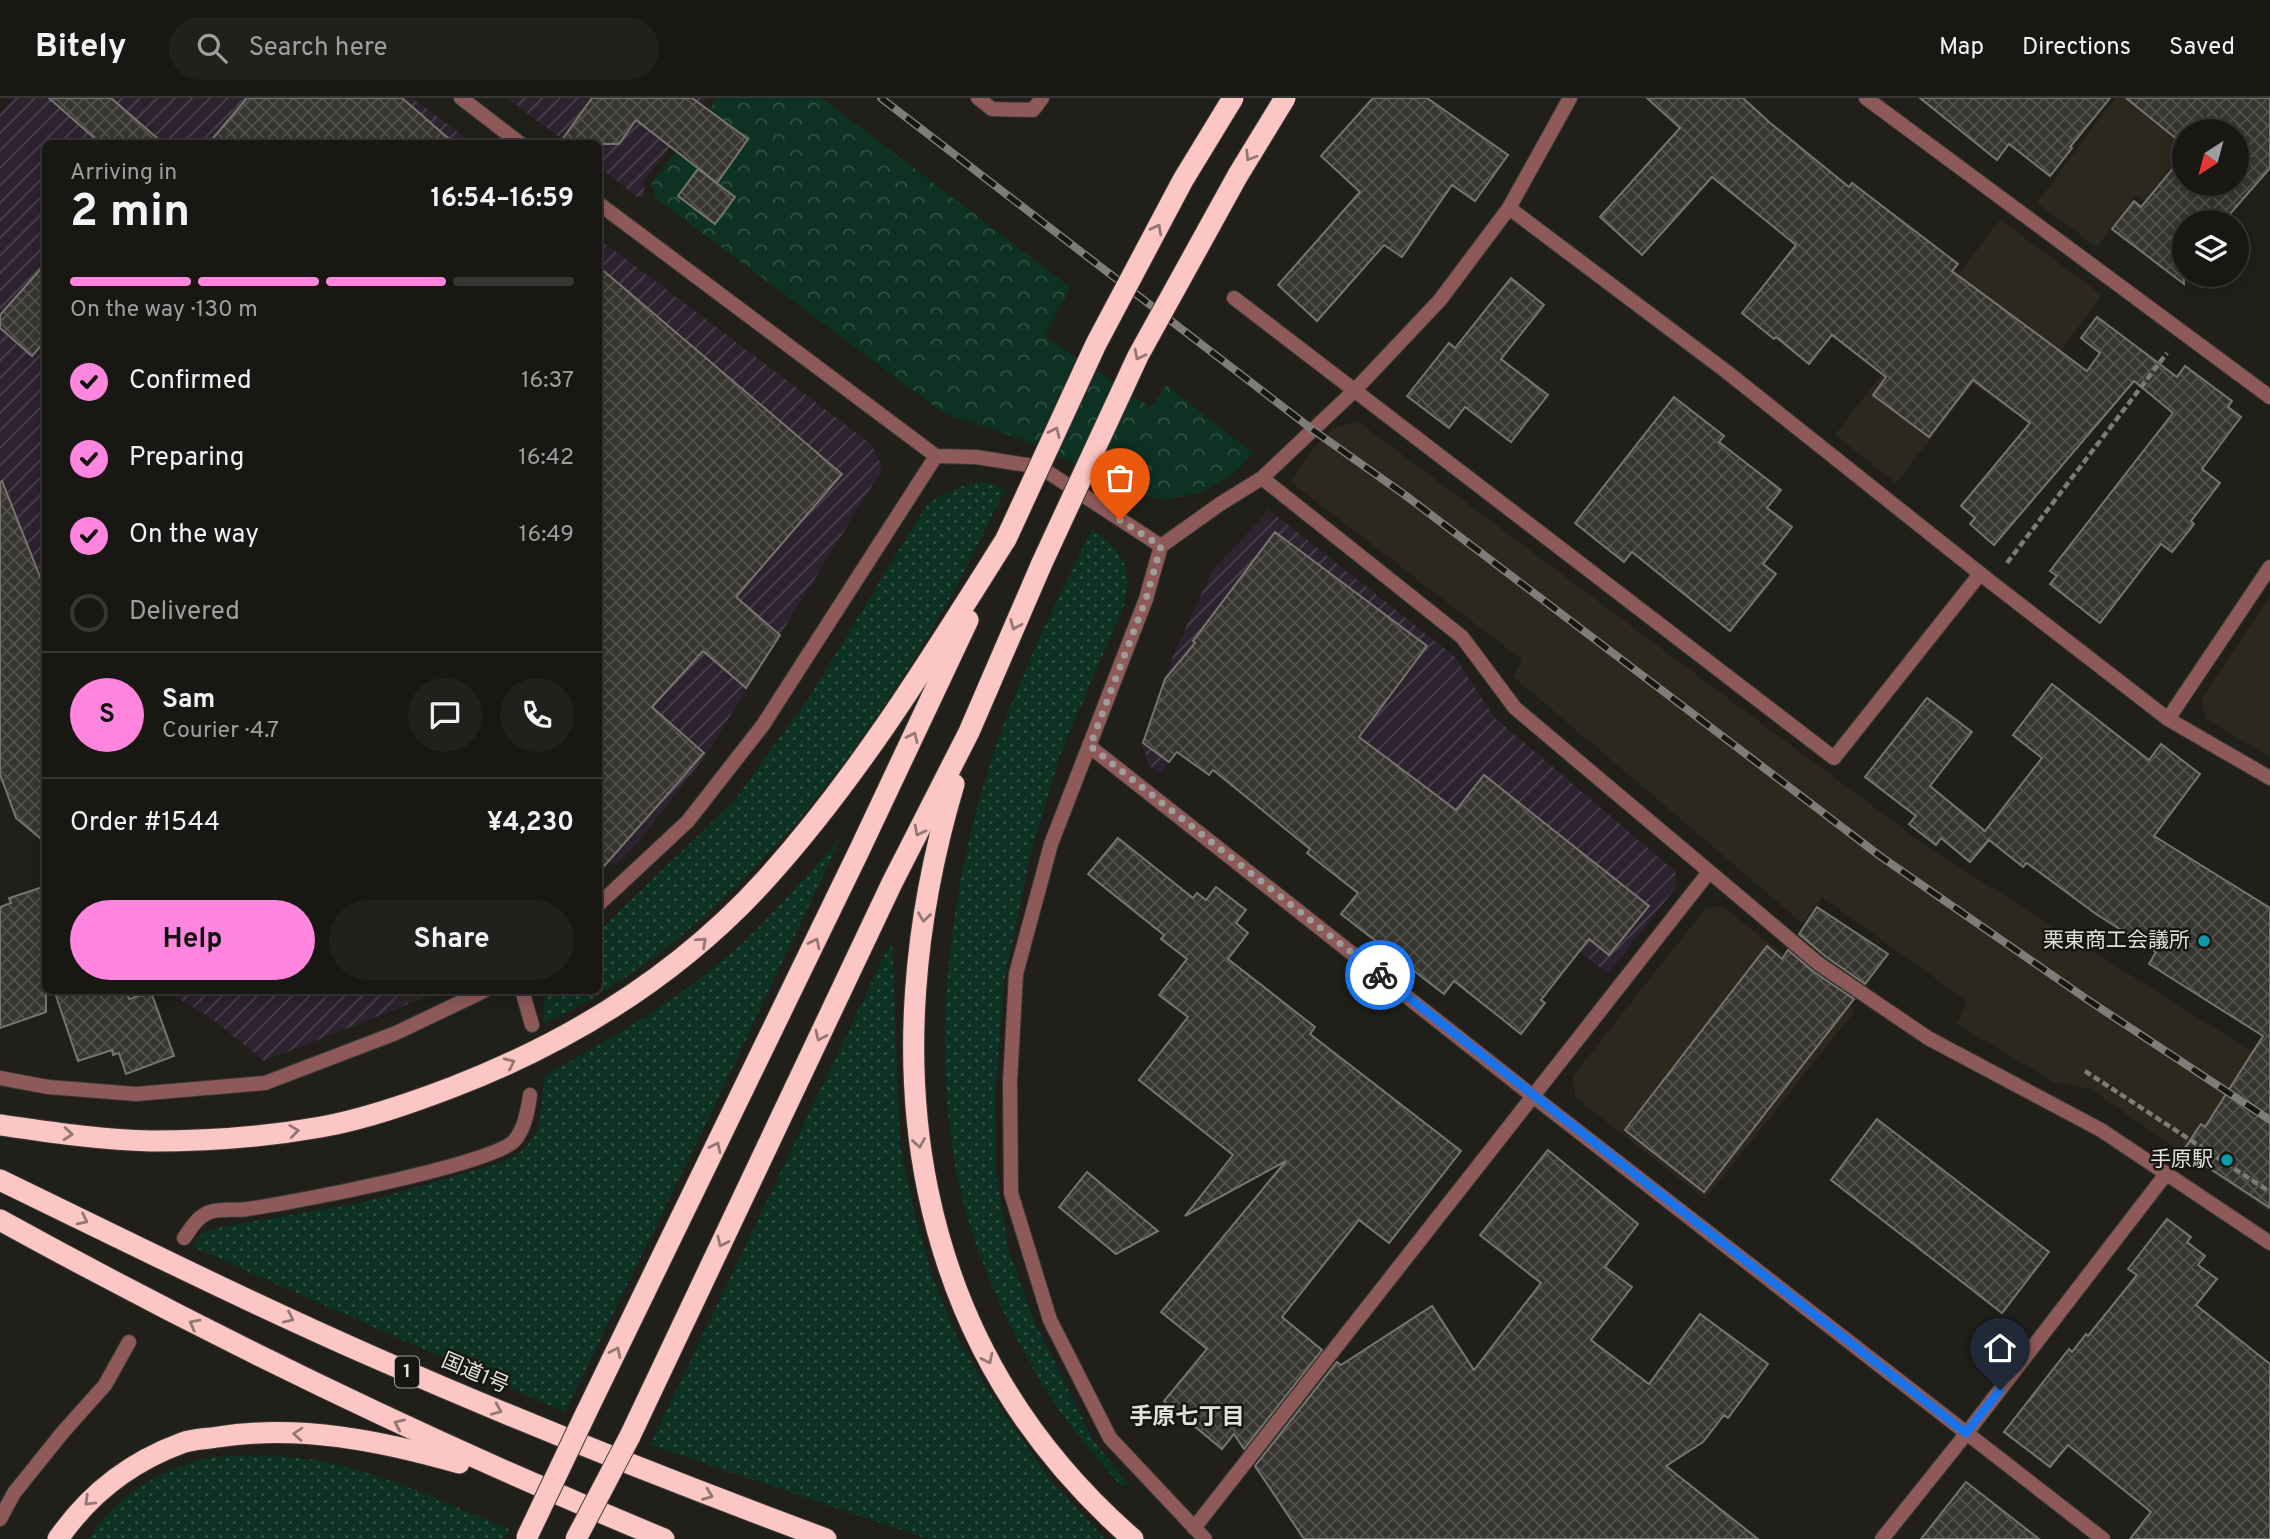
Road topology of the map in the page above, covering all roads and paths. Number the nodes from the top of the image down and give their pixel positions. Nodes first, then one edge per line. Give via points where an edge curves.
1 (461, 98) edge
2 (978, 98) edge
3 (1042, 98) edge
4 (1233, 98) edge
5 (1286, 98) edge
6 (1570, 98) edge
7 (1866, 98) edge
8 (516, 140) edge
9 (602, 206) edge
10 (1509, 208) junction
11 (1234, 298) dead end
12 (2182, 332) junction
13 (1355, 390) junction
14 (2270, 397) edge
15 (936, 456) junction
16 (1262, 478) junction
17 (1006, 539) junction
18 (1161, 546) junction
19 (2270, 567) edge
20 (1980, 573) junction
21 (1992, 583) junction
22 (2168, 719) junction
23 (969, 732) junction
24 (1090, 746) junction
25 (2270, 778) edge
26 (1709, 872) junction
27 (602, 901) edge
28 (478, 994) edge
29 (523, 994) edge
30 (532, 1025) dead end
31 (2085, 1071) dead end
32 (0, 1078) edge
33 (530, 1095) dead end
34 (1534, 1097) junction
35 (0, 1125) edge
36 (2166, 1174) junction
37 (0, 1180) edge
38 (2270, 1192) edge
39 (0, 1220) edge
40 (184, 1238) dead end
41 (2270, 1243) edge
42 (129, 1342) dead end
43 (1966, 1433) junction
44 (532, 1485) junction
45 (0, 1519) edge
46 (1194, 1528) junction
47 (526, 1538) edge
48 (58, 1539) edge
49 (576, 1539) edge
50 (664, 1539) edge
51 (826, 1539) edge
52 (1133, 1539) edge
53 (1205, 1539) edge
54 (1882, 1539) edge
55 (2103, 1539) edge

1 - 8 street
2 - 3 street via 992,109 1033,110
17 -> 4 highway, bridge via 1096,344 1183,180
5 -> 23 highway, bridge via 1138,356
6 - 10 street
7 - 12 street
9 - 15 street
10 - 13 street via 1440,300
10 - 20 street via 1727,372
11 - 13 street
12 - 14 street
12 - 21 path
13 - 16 street
13 - 20 street via 1834,758
15 - 18 street via 1040,467
15 - 27 street via 763,725 688,821
16 - 18 street
16 - 26 street via 1462,637 1515,708
35 -> 17 highway via 149,1141 235,1138 323,1127 408,1104 559,1041 628,999 699,945 766,879 892,716
47 -> 17 highway, bridge
18 - 24 street via 1146,599
19 - 22 street
20 - 21 street
21 - 22 street
22 - 25 street
23 -> 49 highway, bridge
23 -> 52 highway via 944,817 916,977 917,1135 932,1215 958,1297 996,1375 1041,1443 1095,1506
24 - 34 street
24 - 46 street via 1051,844 1016,974 1010,1082 1011,1193 1050,1320 1110,1438
26 - 34 street
26 - 36 street via 1819,964 1928,1038 2101,1130
28 - 32 street via 396,1033 265,1083 136,1094
29 - 30 street
31 - 38 path
33 - 40 street via 514,1141 489,1155 329,1195 209,1212
34 - 43 street
34 - 46 street
36 - 41 street
36 - 43 street
37 -> 51 highway, 国道1号 / 1 via 376,1358 544,1430
44 -> 39 highway via 207,1331
42 - 45 street via 105,1385 14,1493
43 - 54 street
43 - 55 street
44 -> 48 highway via 410,1449 347,1438 230,1435 184,1442 138,1463 104,1486 74,1515
44 - 50 highway
46 - 53 street

